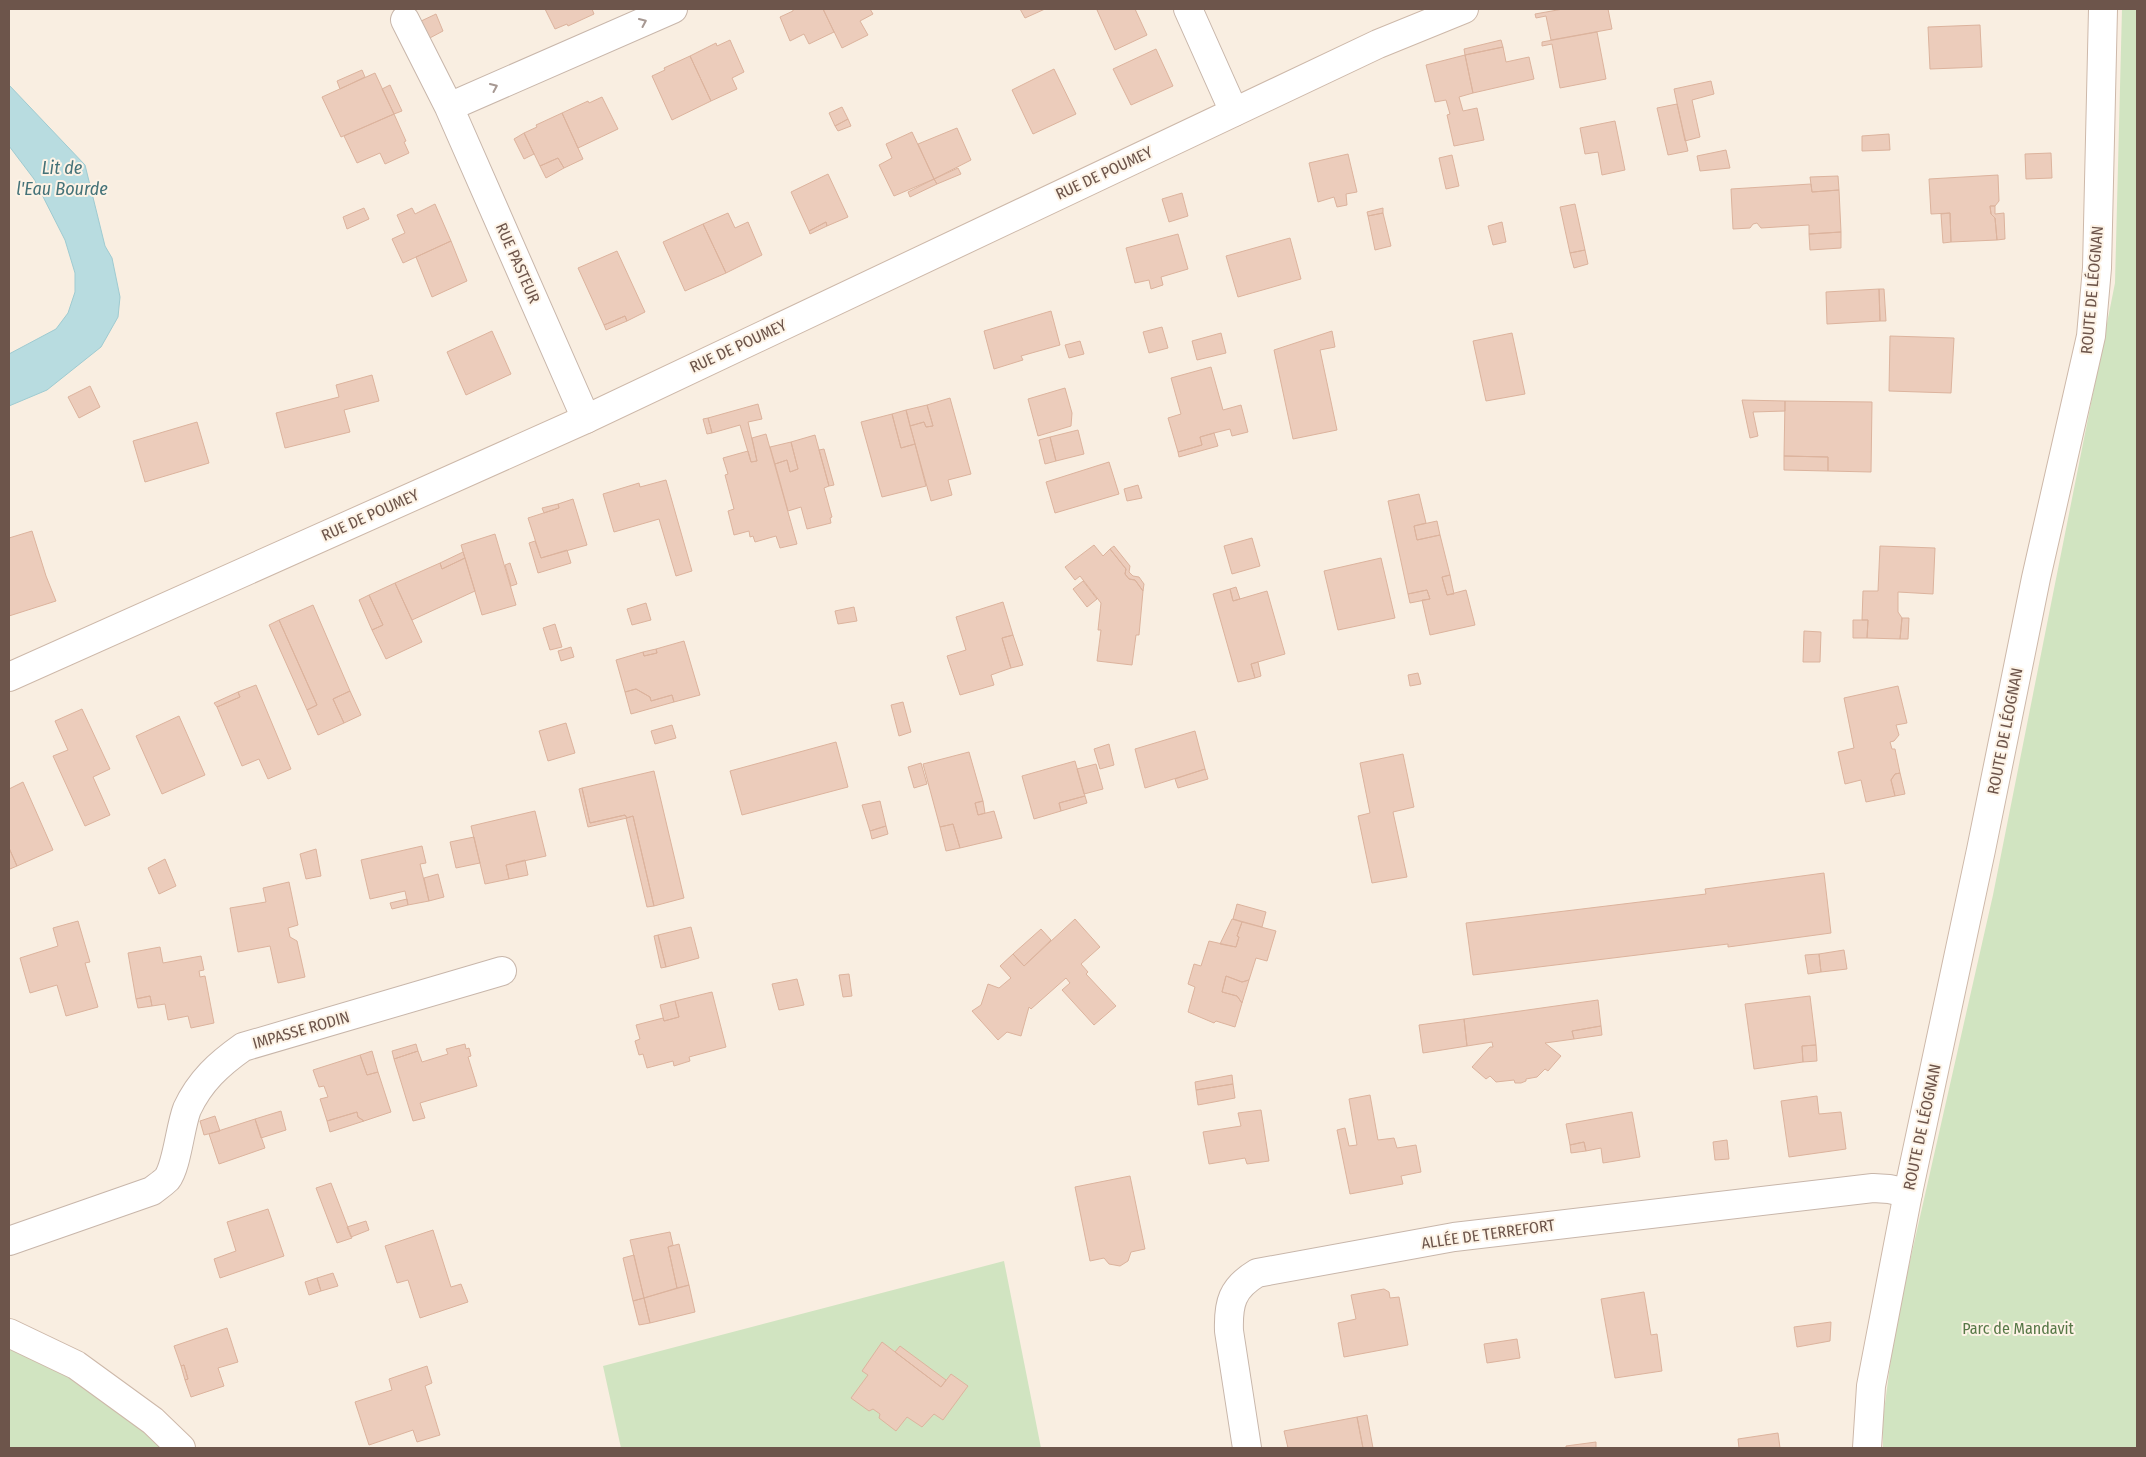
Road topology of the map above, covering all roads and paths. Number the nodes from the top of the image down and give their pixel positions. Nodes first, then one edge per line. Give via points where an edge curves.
1 (673, 9) edge
2 (1188, 9) edge
3 (1464, 9) edge
4 (2104, 9) edge
5 (405, 20) dead end
6 (449, 107) junction
7 (1234, 112) junction
8 (586, 419) junction
9 (9, 677) edge
10 (502, 971) dead end
11 (1908, 1193) junction
12 (9, 1242) edge
13 (9, 1333) edge
14 (181, 1448) edge
15 (1248, 1448) edge
16 (1867, 1448) edge

6 -> 1 street
2 - 7 street
3 - 7 street, RUE DE POUMEY via 1378,44
4 - 11 street, ROUTE DE LÉOGNAN via 2097,268 2091,336 2036,578
5 - 6 street, RUE PASTEUR
6 - 8 street, RUE PASTEUR
7 - 8 street, RUE DE POUMEY
8 - 9 street, RUE DE POUMEY
10 - 12 street, IMPASSE RODIN via 242,1047 204,1079 187,1109 174,1164 167,1178 152,1191
11 - 15 street, ALLÉE DE TERREFORT via 1873,1188 1454,1237 1257,1273 1237,1290 1230,1301 1228,1313
11 - 16 street, ROUTE DE LÉOGNAN via 1871,1386
13 - 14 street via 76,1365 153,1421

